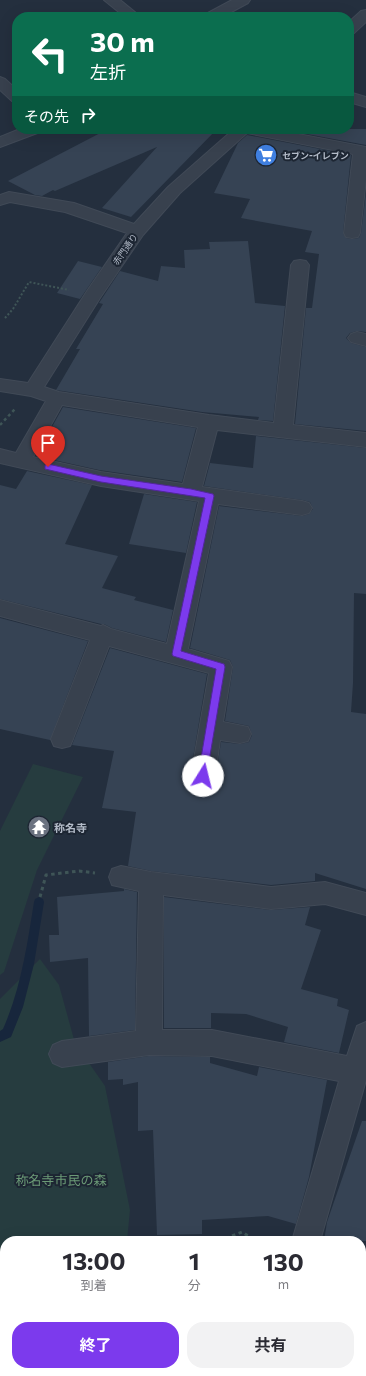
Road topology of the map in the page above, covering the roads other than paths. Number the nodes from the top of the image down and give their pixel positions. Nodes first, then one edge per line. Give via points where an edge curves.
1 (111, 0) edge
2 (244, 0) edge
3 (127, 12) edge
4 (221, 12) edge
5 (366, 14) edge
6 (354, 25) edge
7 (0, 82) edge
8 (12, 93) edge
9 (354, 98) edge
10 (366, 102) edge
11 (21, 134) edge
12 (237, 134) edge
13 (274, 134) edge
14 (0, 142) edge
15 (363, 151) edge
16 (0, 200) edge
17 (138, 231) junction
18 (352, 233) dead end
19 (300, 265) dead end
20 (0, 385) edge
21 (33, 390) junction
22 (57, 398) junction
23 (209, 422) junction
24 (283, 430) junction
25 (366, 440) edge
26 (0, 456) edge
27 (21, 461) junction
28 (200, 494) junction
29 (302, 508) dead end
30 (0, 608) edge
31 (103, 634) junction
32 (176, 654) junction
33 (211, 729) junction
34 (240, 734) dead end
35 (62, 739) dead end
36 (203, 776) dead end
37 (121, 877) road end
38 (151, 883) junction
39 (366, 904) edge
40 (366, 1035) edge
41 (149, 1042) junction
42 (62, 1054) dead end
43 (355, 1071) junction
44 (307, 1236) edge

1 - 3 street
2 - 4 street
5 - 6 street
7 - 8 street
9 - 10 street
11 - 14 street
12 - 17 street, 赤門通り via 174,190
13 - 15 street
15 - 18 street
16 - 17 street via 9,197 68,207
17 - 21 street, 赤門通り via 93,294
19 - 24 street
20 - 21 street
21 - 22 street
22 - 23 street
22 - 27 street
23 - 24 street
23 - 28 street
24 - 25 street
26 - 27 street
27 - 28 street via 101,479
28 - 29 street
28 - 32 street
30 - 31 street
31 - 32 street
31 - 35 street
32 - 33 street via 221,667
33 - 34 street
33 - 36 street
37 - 38 street
38 - 39 street via 270,898 325,893
38 - 41 street
40 - 43 street
41 - 42 street
41 - 43 street via 212,1043
43 - 44 street

